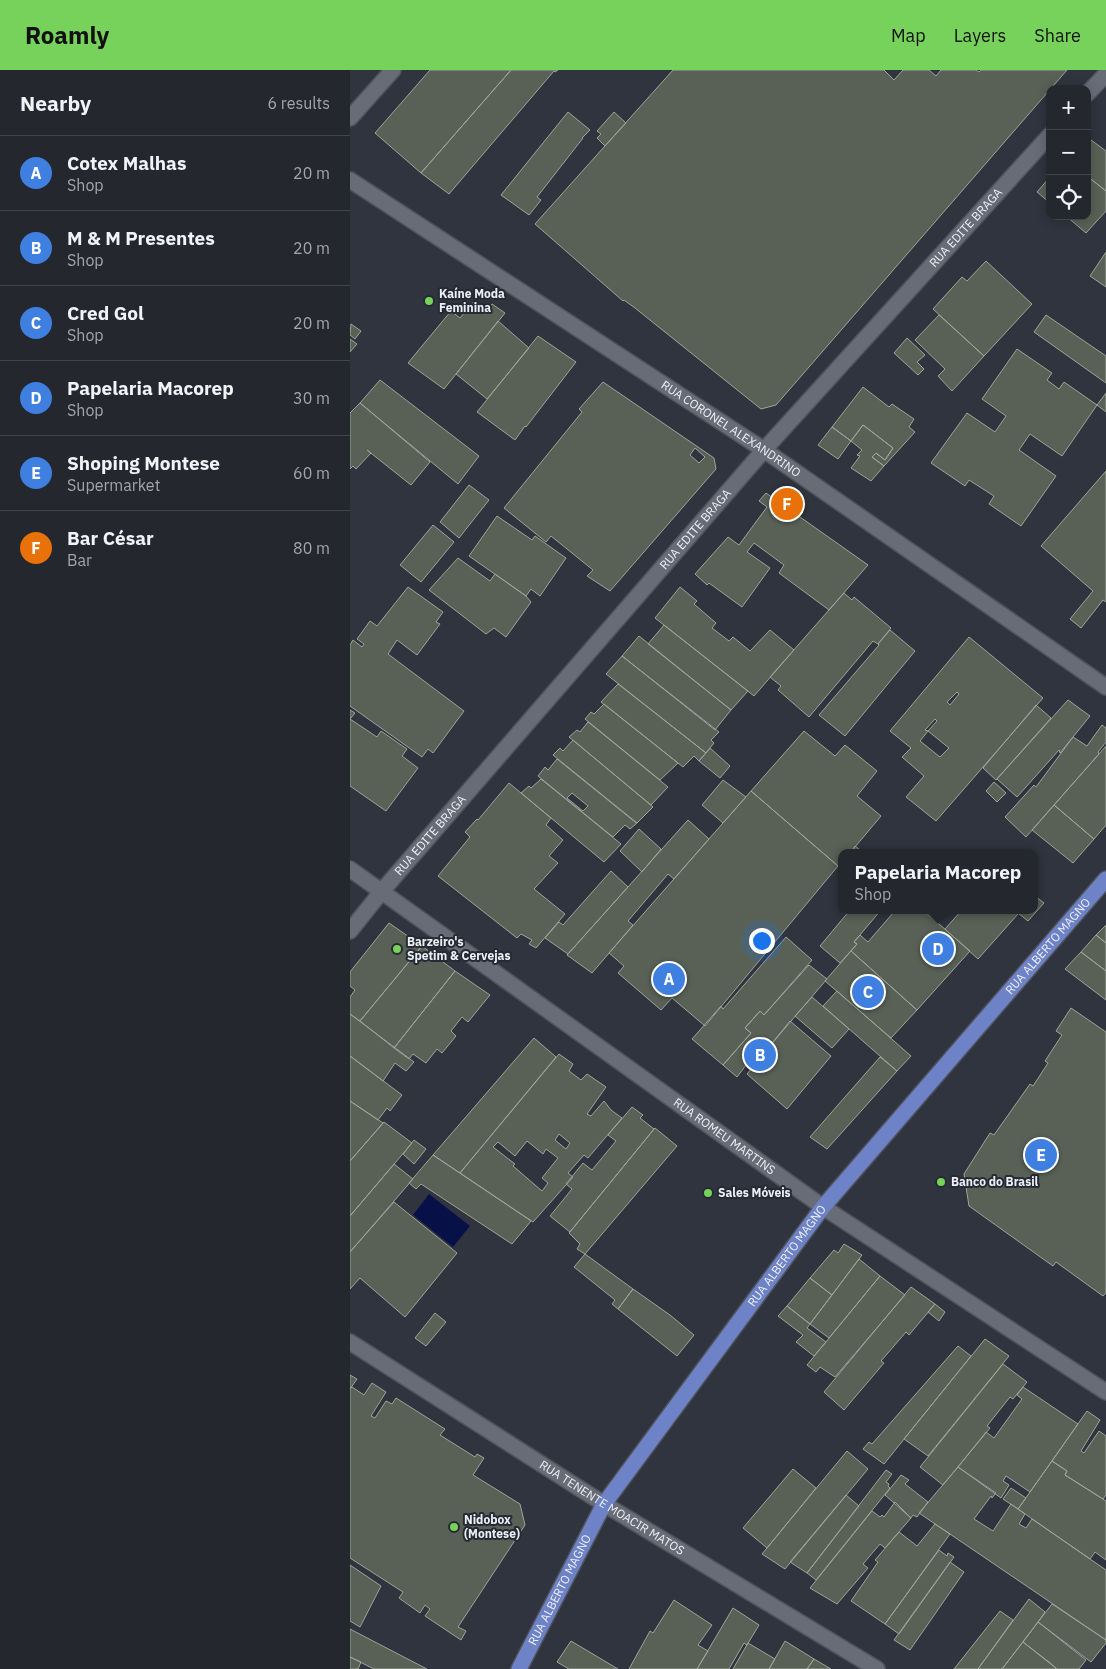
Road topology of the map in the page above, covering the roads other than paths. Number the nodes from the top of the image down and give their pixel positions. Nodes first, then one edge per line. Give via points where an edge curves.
1 (392, 70) edge
2 (1106, 74) edge
3 (1091, 90) edge
4 (350, 118) edge
5 (1046, 140) edge
6 (350, 180) edge
7 (764, 450) junction
8 (1106, 687) edge
9 (350, 869) edge
10 (1106, 879) edge
11 (382, 891) junction
12 (350, 931) edge
13 (823, 1207) junction
14 (350, 1342) edge
15 (1106, 1392) edge
16 (604, 1504) junction
17 (519, 1669) edge
18 (877, 1669) edge

1 - 4 street
2 - 3 street
5 - 7 street, RUA EDITE BRAGA
6 - 7 street, RUA CORONEL ALEXANDRINO
7 - 8 street, RUA CORONEL ALEXANDRINO
7 - 11 street, RUA EDITE BRAGA
9 - 11 street, RUA ROMEU MARTINS
10 - 13 main road, RUA ALBERTO MAGNO
11 - 12 street, RUA EDITE BRAGA
11 - 13 street, RUA ROMEU MARTINS
13 - 15 street, RUA ROMEU MARTINS
13 - 16 main road, RUA ALBERTO MAGNO
14 - 16 street, RUA TENENTE MOACIR MATOS
16 - 17 main road, RUA ALBERTO MAGNO
16 - 18 street, RUA TENENTE MOACIR MATOS

